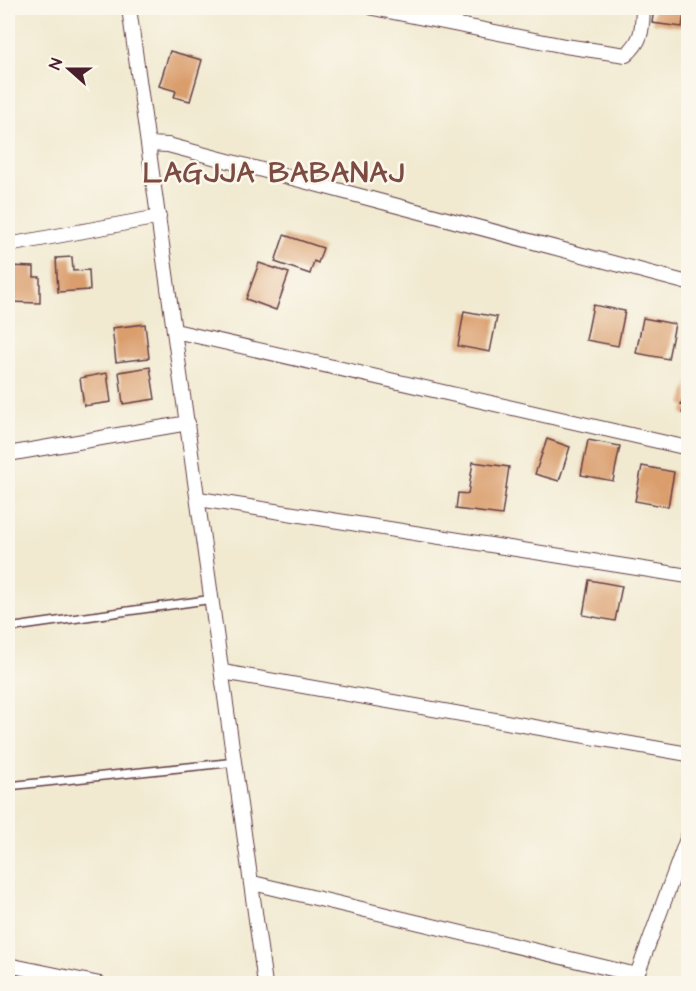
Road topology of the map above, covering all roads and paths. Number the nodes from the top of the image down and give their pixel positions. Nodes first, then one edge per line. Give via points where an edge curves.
1 (129, 8) edge
2 (372, 8) edge
3 (642, 8) edge
4 (149, 144) junction
5 (159, 217) junction
6 (8, 245) edge
7 (688, 283) edge
8 (175, 331) junction
9 (188, 423) junction
10 (688, 448) edge
11 (8, 454) edge
12 (199, 499) junction
13 (688, 576) edge
14 (213, 599) junction
15 (8, 628) edge
16 (223, 672) junction
17 (688, 754) edge
18 (236, 762) junction
19 (8, 786) edge
20 (688, 836) edge
21 (253, 883) junction
22 (8, 965) edge
23 (636, 980) edge
24 (100, 984) edge
25 (265, 984) edge

1 - 4 street
2 - 3 street via 626,55 637,46 642,32
4 - 5 street
4 - 7 street via 168,144
5 - 6 street
5 - 8 street
8 - 9 street
8 - 10 street
9 - 11 street
9 - 12 street
12 - 13 street
12 - 14 street
14 - 15 lane
14 - 16 street
16 - 17 street
16 - 18 street
18 - 19 lane
18 - 21 street
20 - 23 street
21 - 23 street
21 - 25 street
22 - 24 street

